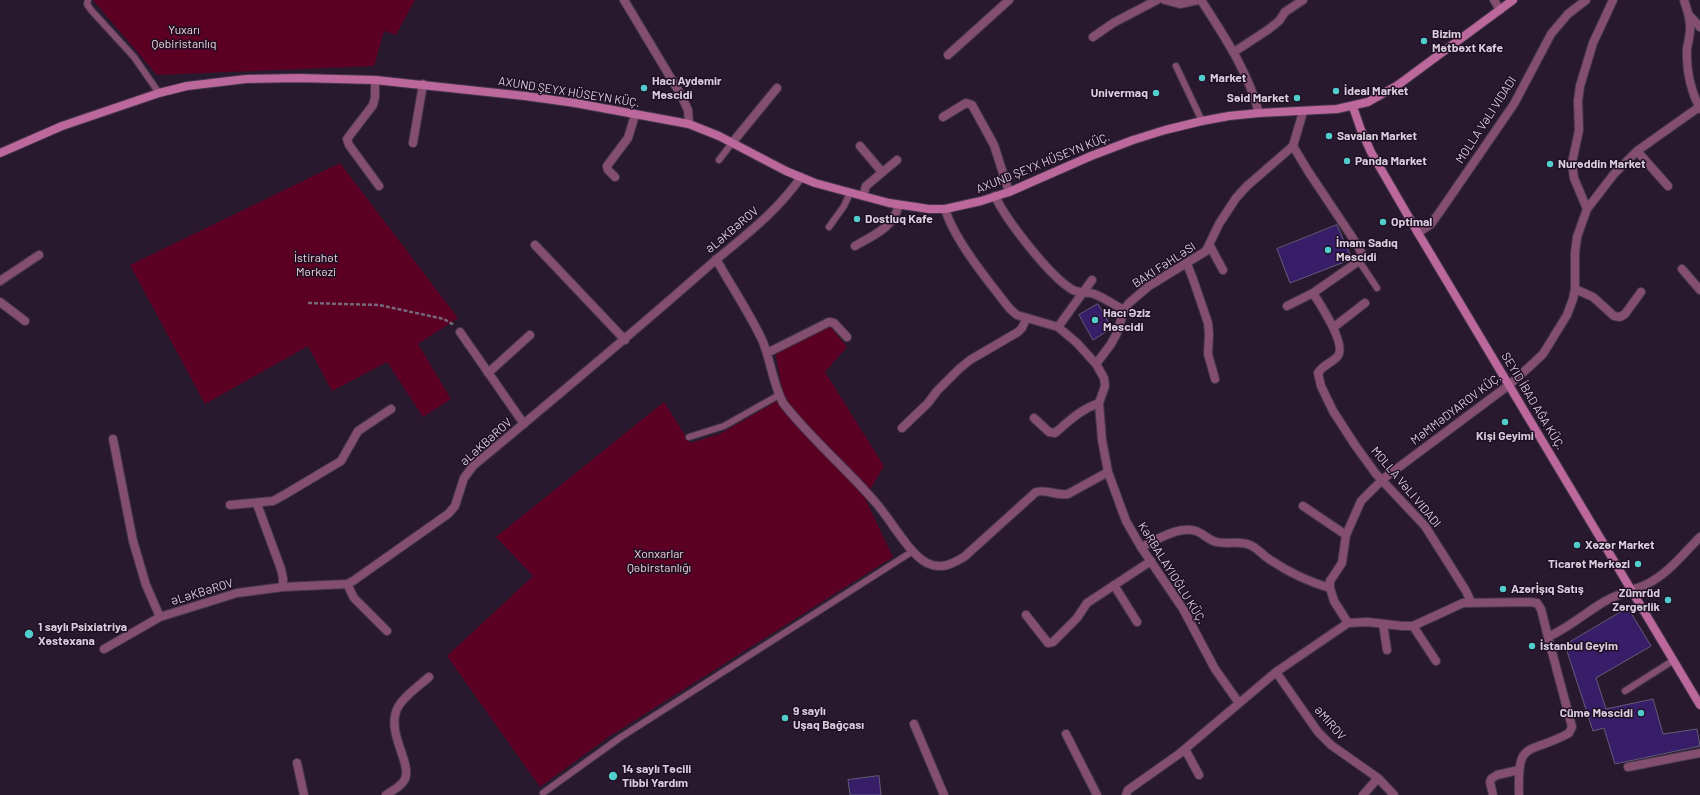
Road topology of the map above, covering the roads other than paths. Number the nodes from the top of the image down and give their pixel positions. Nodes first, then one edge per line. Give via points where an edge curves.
1 (88, 0) edge
2 (1009, 0) edge
3 (1157, 0) edge
4 (1165, 0) edge
5 (1198, 0) edge
6 (1201, 0) edge
7 (1303, 0) edge
8 (1494, 0) edge
9 (1513, 0) edge
10 (1586, 0) edge
11 (1613, 0) edge
12 (1684, 0) edge
13 (626, 1) edge
14 (1500, 10) junction
15 (1689, 15) junction
16 (1700, 27) edge
17 (1093, 37) dead end
18 (1234, 52) junction
19 (948, 55) dead end
20 (1176, 66) dead end
21 (375, 80) junction
22 (423, 84) junction
23 (777, 88) dead end
24 (159, 93) junction
25 (1353, 107) junction
26 (1699, 108) edge
27 (1303, 112) junction
28 (1259, 113) junction
29 (635, 115) junction
30 (942, 116) dead end
31 (1202, 121) junction
32 (689, 124) junction
33 (413, 143) dead end
34 (732, 143) junction
35 (860, 146) dead end
36 (1293, 146) junction
37 (1637, 151) junction
38 (0, 153) edge
39 (719, 160) dead end
40 (897, 160) dead end
41 (882, 172) junction
42 (615, 177) dead end
43 (801, 177) junction
44 (379, 186) dead end
45 (1668, 186) dead end
46 (1009, 192) junction
47 (850, 193) junction
48 (863, 196) junction
49 (995, 196) junction
50 (900, 205) junction
51 (945, 208) junction
52 (1587, 209) junction
53 (828, 227) dead end
54 (1418, 233) junction
55 (535, 245) dead end
56 (854, 246) dead end
57 (1210, 246) junction
58 (39, 254) dead end
59 (716, 259) junction
60 (1359, 262) junction
61 (1187, 264) junction
62 (1682, 269) dead end
63 (1224, 270) dead end
64 (1092, 280) dead end
65 (0, 281) edge
66 (1377, 288) dead end
67 (1575, 289) junction
68 (1700, 290) edge
69 (1641, 292) dead end
70 (1083, 293) junction
71 (1313, 293) junction
72 (0, 302) edge
73 (1365, 303) dead end
74 (1286, 306) dead end
75 (1124, 310) junction
76 (1026, 319) junction
77 (25, 321) dead end
78 (1058, 327) junction
79 (1334, 327) junction
80 (460, 332) road end
81 (530, 335) dead end
82 (847, 337) dead end
83 (625, 340) junction
84 (767, 353) junction
85 (1096, 364) junction
86 (488, 373) junction
87 (1215, 379) dead end
88 (1509, 384) junction
89 (779, 395) junction
90 (1099, 403) junction
91 (391, 409) dead end
92 (1034, 418) dead end
93 (524, 424) junction
94 (902, 428) dead end
95 (689, 437) dead end
96 (113, 439) dead end
97 (1108, 472) junction
98 (1383, 479) junction
99 (258, 504) junction
100 (230, 505) dead end
101 (1303, 506) dead end
102 (1346, 535) junction
103 (1700, 538) edge
104 (1141, 547) junction
105 (913, 551) junction
106 (1151, 561) junction
107 (347, 584) junction
108 (1114, 585) junction
109 (282, 587) junction
110 (1330, 588) junction
111 (1631, 589) junction
112 (1471, 602) junction
113 (1026, 615) dead end
114 (160, 618) junction
115 (1137, 622) dead end
116 (1348, 623) junction
117 (1383, 624) junction
118 (1414, 626) junction
119 (387, 631) dead end
120 (1548, 637) junction
121 (104, 649) dead end
122 (1387, 650) dead end
123 (1674, 660) junction
124 (1436, 661) dead end
125 (1276, 672) junction
126 (429, 677) dead end
127 (1625, 691) dead end
128 (1239, 703) junction
129 (1700, 705) edge
130 (914, 724) dead end
131 (1066, 734) dead end
132 (1185, 749) junction
133 (1700, 753) edge
134 (297, 763) dead end
135 (1628, 767) dead end
136 (1519, 770) junction
137 (1199, 775) dead end
138 (1378, 778) junction
139 (543, 793) dead end
140 (304, 795) edge
141 (386, 795) edge
142 (944, 795) edge
143 (1097, 795) edge
144 (1126, 795) edge
145 (1363, 795) edge
146 (1394, 795) edge
147 (1493, 795) edge
148 (1519, 795) edge

1 - 24 lane via 87,4 91,10 134,57
2 - 19 street
3 - 17 street
4 - 5 street via 1180,4
6 - 18 street
7 - 18 street via 1285,12 1270,29
8 - 14 street
9 - 14 main road, AXUND ŞEYX HÜSEYN KÜÇ.
10 - 54 street, MOLLA VƏLI VIDADI via 1568,14 1551,34 1514,104 1439,213
11 - 52 street via 1593,43 1578,101 1579,130 1572,163 1574,178
12 - 15 street
13 - 32 street via 681,95 688,110
14 - 25 main road, AXUND ŞEYX HÜSEYN KÜÇ. via 1398,85 1368,102
15 - 16 street
15 - 26 street via 1689,72
18 - 28 street via 1254,95
20 - 31 lane
21 - 22 main road, AXUND ŞEYX HÜSEYN KÜÇ.
21 - 24 main road, AXUND ŞEYX HÜSEYN KÜÇ. via 246,79 187,86
21 - 44 street via 376,97 373,105 347,139 348,145
22 - 29 main road, AXUND ŞEYX HÜSEYN KÜÇ. via 575,103
22 - 33 street
23 - 34 street
24 - 38 main road, AXUND ŞEYX HÜSEYN KÜÇ. via 62,126
25 - 27 main road, AXUND ŞEYX HÜSEYN KÜÇ.
25 - 54 main road, SEYID İBAD AĞA KÜÇ. via 1371,152
26 - 37 street, MƏMMƏDYAROV KÜÇ.
27 - 28 main road, AXUND ŞEYX HÜSEYN KÜÇ.
27 - 36 street
28 - 31 main road, AXUND ŞEYX HÜSEYN KÜÇ.
29 - 32 main road, AXUND ŞEYX HÜSEYN KÜÇ.
29 - 42 street via 628,138 607,166
30 - 46 street via 966,104 972,105 994,145
31 - 46 main road, AXUND ŞEYX HÜSEYN KÜÇ. via 1133,140
32 - 34 main road, AXUND ŞEYX HÜSEYN KÜÇ.
34 - 39 lane
34 - 43 main road, AXUND ŞEYX HÜSEYN KÜÇ.
35 - 41 street
36 - 57 street via 1236,198 1219,224
36 - 60 street via 1358,246 1362,254
37 - 45 street
37 - 52 street, MƏMMƏDYAROV KÜÇ. via 1614,174
40 - 41 street
41 - 48 street via 866,186
43 - 47 main road, AXUND ŞEYX HÜSEYN KÜÇ.
43 - 59 street, ƏLƏKBƏROV via 792,191 769,214
46 - 49 main road, AXUND ŞEYX HÜSEYN KÜÇ.
47 - 48 main road, AXUND ŞEYX HÜSEYN KÜÇ.
47 - 53 lane via 844,206
48 - 50 main road, AXUND ŞEYX HÜSEYN KÜÇ.
49 - 51 main road, AXUND ŞEYX HÜSEYN KÜÇ.
49 - 70 street via 1005,214 1049,270 1062,282
50 - 51 main road, AXUND ŞEYX HÜSEYN KÜÇ. via 929,209
50 - 56 street via 887,226
51 - 76 street via 960,241 1017,316
52 - 67 street, MƏMMƏDYAROV KÜÇ. via 1576,238
54 - 88 main road, SEYID İBAD AĞA KÜÇ.
55 - 83 street
57 - 61 street via 1206,252
57 - 63 street
58 - 65 street
59 - 83 street, ƏLƏKBƏROV
59 - 84 street
60 - 66 lane
60 - 71 street
61 - 75 street via 1149,286
61 - 87 street via 1208,323 1208,354
62 - 68 street
64 - 70 street
67 - 69 street via 1593,297 1614,316 1620,317
67 - 88 street, MƏMMƏDYAROV KÜÇ. via 1568,315 1543,354
70 - 75 street via 1092,293
70 - 78 street
71 - 74 street
71 - 79 street, MOLLA VƏLI VIDADI
72 - 77 street
73 - 79 street
75 - 85 street via 1117,333
76 - 78 street
76 - 94 street via 1018,332 970,360 953,374
78 - 85 street
79 - 98 street, MOLLA VƏLI VIDADI via 1339,353 1318,373 1321,386 1333,411 1355,445 1368,464
80 - 86 street
81 - 86 street
82 - 84 street via 834,323 829,322
83 - 93 street, ƏLƏKBƏROV
84 - 89 street
85 - 90 street via 1104,378 1105,386
86 - 93 street
88 - 98 street, MƏMMƏDYAROV KÜÇ.
88 - 111 main road, SEYID İBAD AĞA KÜÇ.
89 - 95 lane via 724,426
89 - 105 street via 789,411 876,502
90 - 92 street via 1088,406 1055,433 1049,432
90 - 97 street
91 - 99 street via 358,431 341,461 278,498
93 - 107 street, ƏLƏKBƏROV via 473,466 464,478 455,506 448,514
96 - 114 street via 133,541 146,585
97 - 104 street via 1126,521
97 - 105 street via 1068,494 1044,490 1036,492 964,557 954,563 942,567 934,566 920,559
98 - 102 street, MƏMMƏDYAROV KÜÇ. via 1361,501
98 - 112 street, MOLLA VƏLI VIDADI via 1425,526
99 - 100 street
99 - 109 street via 281,570
101 - 102 street
102 - 110 street, MƏMMƏDYAROV KÜÇ. via 1342,563 1330,581
103 - 111 street via 1661,574 1647,584
104 - 106 street
104 - 110 street via 1173,533 1195,530 1215,542 1249,544 1294,574
105 - 139 lane via 621,737
106 - 108 street
106 - 128 street
107 - 109 street, ƏLƏKBƏROV
107 - 119 street via 354,598
108 - 113 street via 1087,603 1077,618 1053,642 1048,643
108 - 115 street
109 - 114 street, ƏLƏKBƏROV via 237,593
110 - 116 street via 1334,601
111 - 120 street via 1603,602
111 - 123 main road, SEYID İBAD AĞA KÜÇ.
112 - 118 street via 1451,608
112 - 120 street via 1537,603
114 - 121 street, ƏLƏKBƏROV
116 - 117 street
116 - 125 street
117 - 118 street
117 - 122 street
118 - 124 street
120 - 136 street via 1572,727 1569,733 1562,737 1530,748 1520,760
123 - 127 lane
123 - 129 main road, SEYID İBAD AĞA KÜÇ.
125 - 128 street
125 - 138 street, ƏMIROV via 1318,732 1341,753
126 - 141 street via 404,698 398,707 394,718 395,729 406,772 405,780
128 - 132 street
130 - 142 street
131 - 143 street
132 - 137 street
132 - 144 street via 1128,790
133 - 135 street
134 - 140 street
136 - 147 street via 1491,779
136 - 148 street
138 - 145 street
138 - 146 street, ƏMIROV

